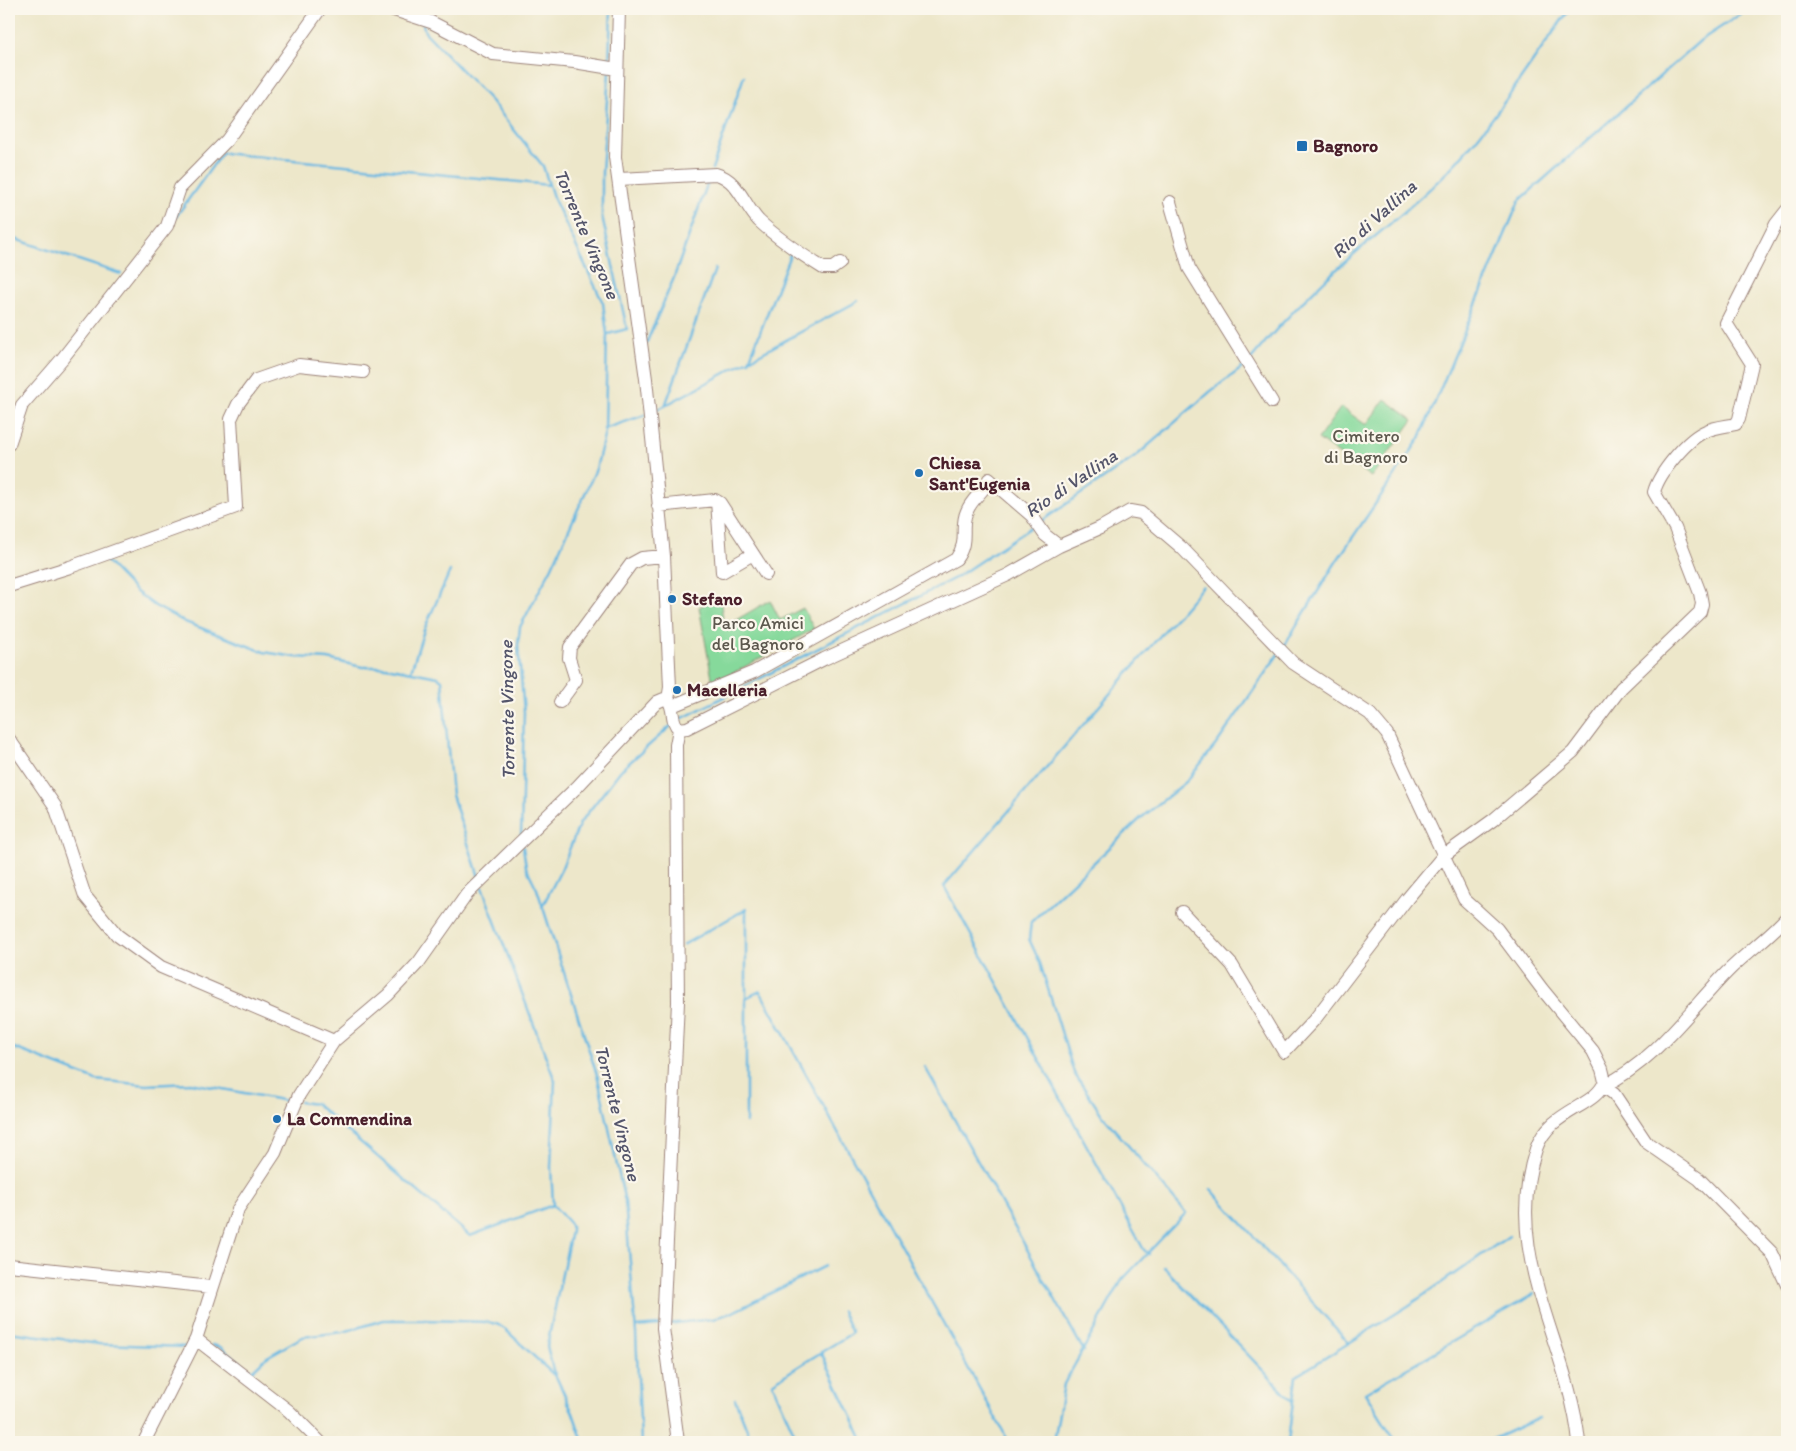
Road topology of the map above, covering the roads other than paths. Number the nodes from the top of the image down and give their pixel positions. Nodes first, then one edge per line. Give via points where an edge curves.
1 (320, 9) edge
2 (391, 9) edge
3 (618, 9) edge
4 (617, 69) junction
5 (619, 179) junction
6 (1170, 202) dead end
7 (1787, 210) edge
8 (840, 263) dead end
9 (362, 372) dead end
10 (1272, 402) dead end
11 (9, 444) edge
12 (717, 501) junction
13 (658, 506) junction
14 (1058, 546) junction
15 (753, 554) junction
16 (664, 556) junction
17 (766, 574) dead end
18 (9, 586) edge
19 (560, 702) dead end
20 (673, 716) junction
21 (9, 738) edge
22 (1443, 856) junction
23 (1182, 912) dead end
24 (1787, 917) edge
25 (334, 1041) junction
26 (1603, 1086) junction
27 (9, 1265) edge
28 (1787, 1285) edge
29 (211, 1287) junction
30 (196, 1339) junction
31 (144, 1442) edge
32 (320, 1442) edge
33 (678, 1442) edge
34 (1579, 1442) edge

1 - 11 street via 227,140 180,188 167,226 22,405
2 - 4 street via 431,22 493,54
3 - 4 street
4 - 5 street via 616,157
5 - 8 street via 724,176 759,221 822,268 833,268
5 - 13 street via 646,379
6 - 10 street via 1189,268
7 - 22 street via 1776,224 1726,322 1752,364 1739,419 1736,424 1707,430 1697,436 1659,478 1654,492 1675,528 1700,593 1700,612 1621,688 1572,752 1493,820
9 - 18 street via 299,365 256,380 231,419 236,507
12 - 13 street
12 - 15 street
12 - 15 street via 722,572
13 - 16 street
14 - 20 street via 1001,579 824,659 686,728
14 - 20 street via 1010,495 989,479 966,513 963,549 956,559
14 - 22 street via 1130,511 1141,513 1182,548 1281,651 1370,714 1387,734
15 - 17 street
16 - 19 street via 642,558 631,564 570,647 569,658 576,680
16 - 20 street
20 - 25 street via 664,699 658,702 467,894 419,962 388,995
20 - 33 street via 678,1002 663,1328
21 - 25 street via 55,806 85,896 117,935 161,968
22 - 23 street via 1315,1019 1284,1052 1232,965
22 - 26 street via 1464,899 1497,929 1593,1051 1604,1076
24 - 26 street via 1729,970 1659,1044 1625,1074
25 - 29 street via 299,1095 274,1153 238,1209
26 - 28 street via 1614,1094 1646,1142 1699,1179 1772,1253
26 - 34 street via 1594,1096 1560,1116 1542,1135 1536,1150 1525,1218 1538,1293 1567,1388
27 - 29 street
29 - 30 street
30 - 31 street
30 - 32 street via 289,1411

